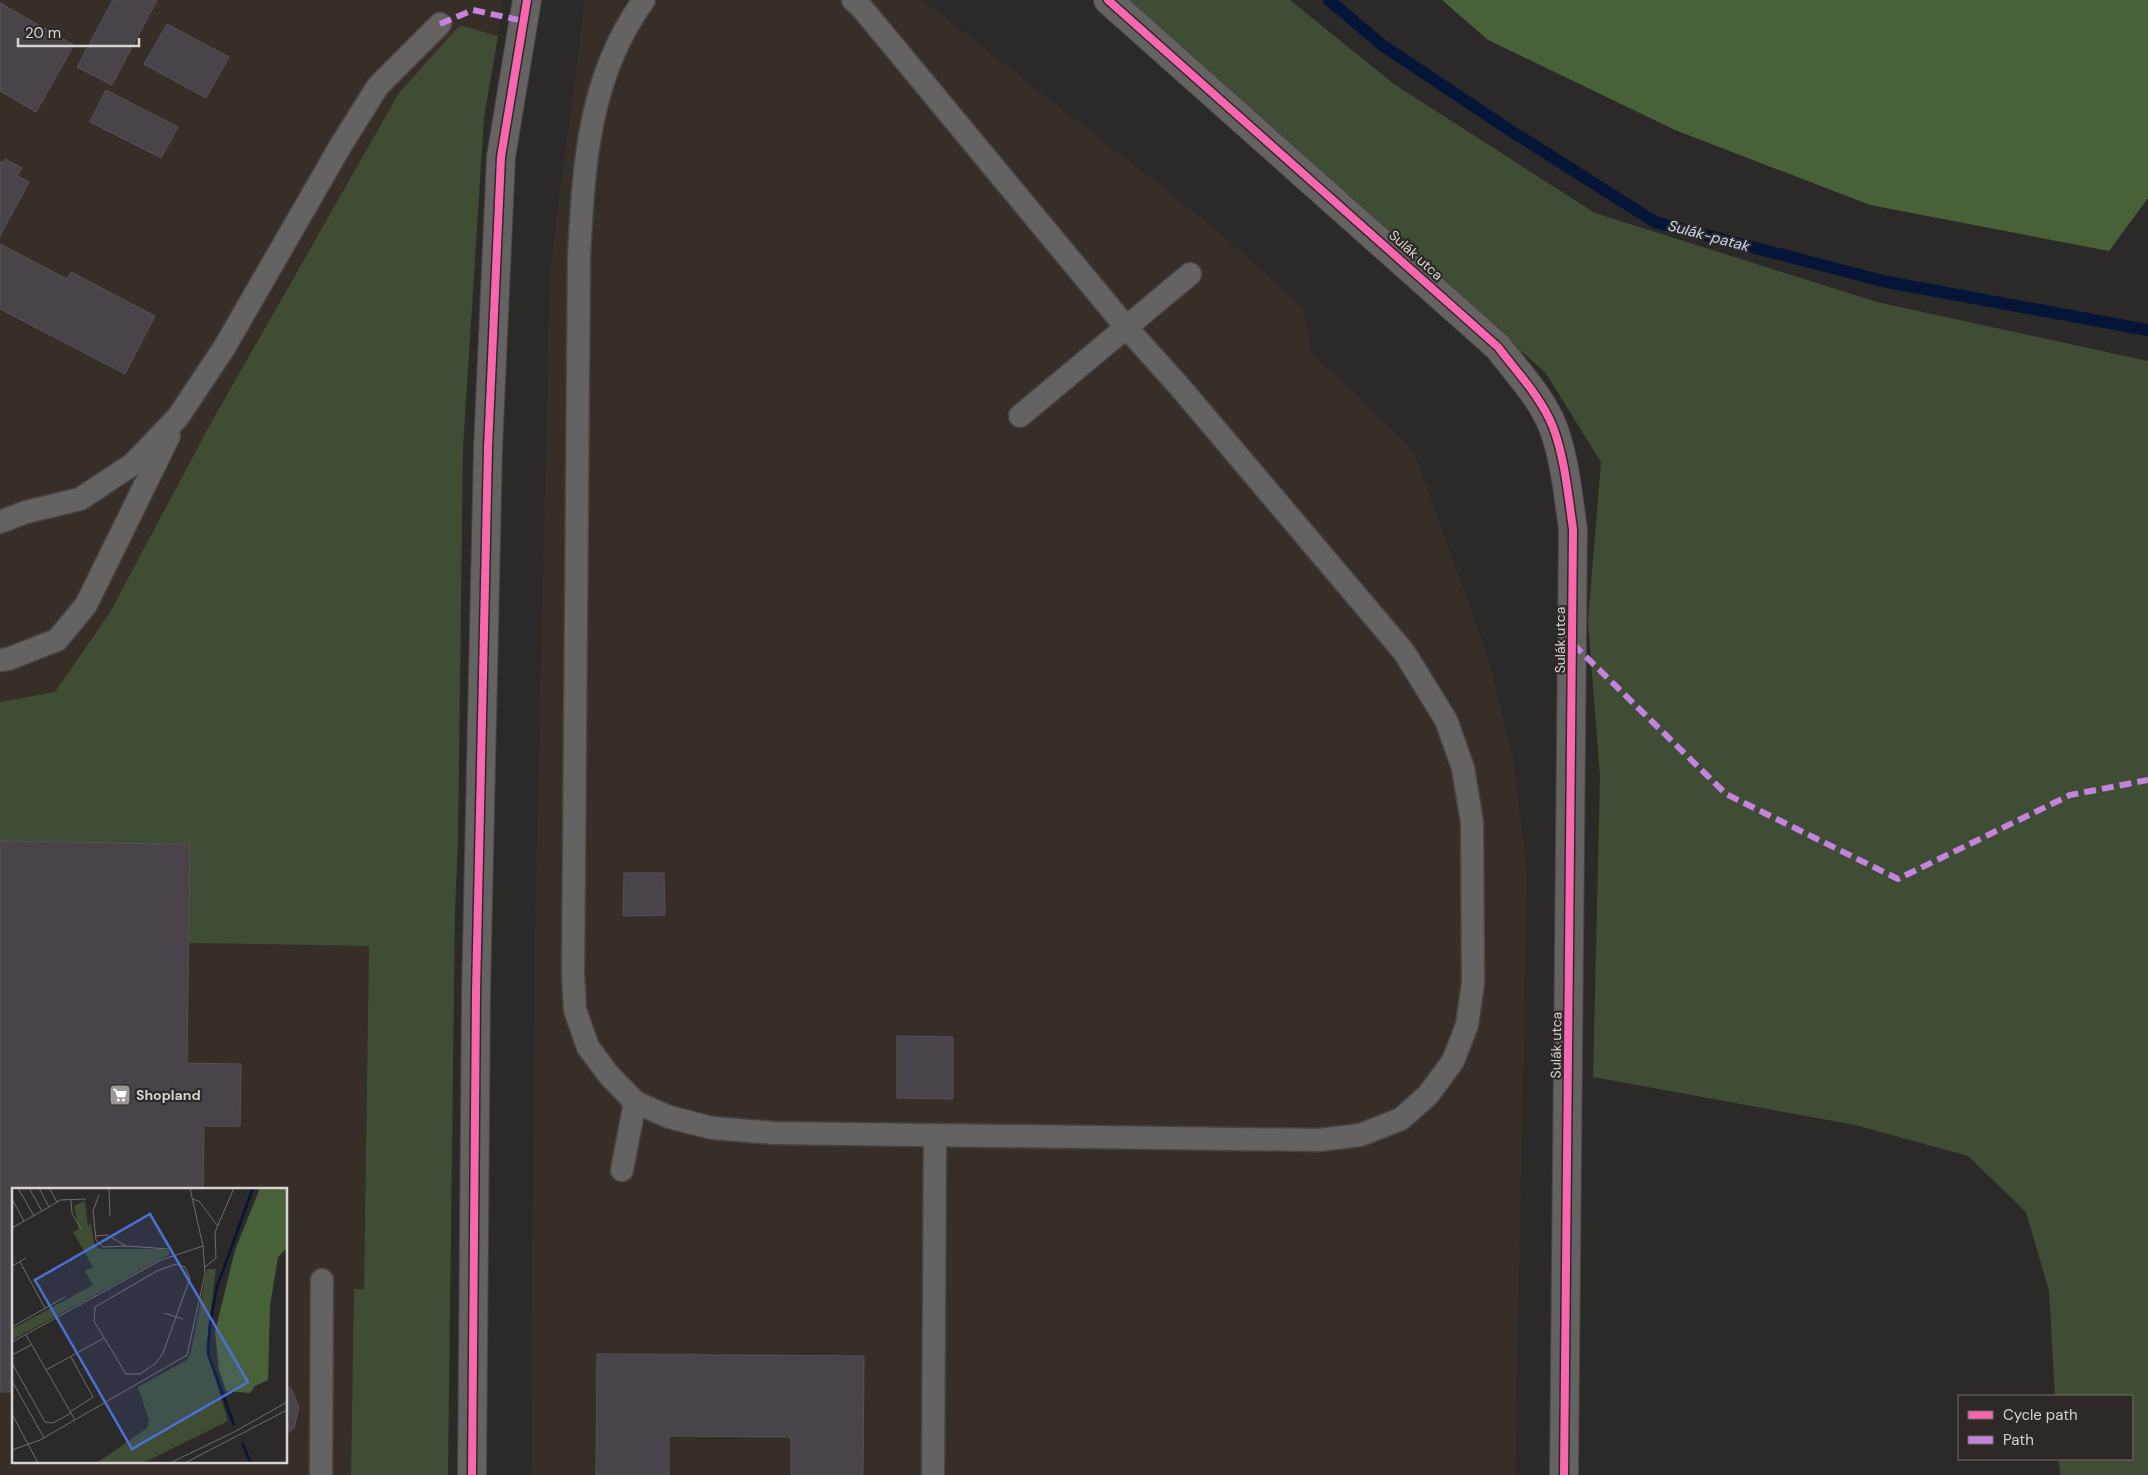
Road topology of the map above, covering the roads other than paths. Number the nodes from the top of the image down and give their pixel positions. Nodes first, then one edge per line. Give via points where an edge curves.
1 (527, 0) edge
2 (644, 0) edge
3 (853, 0) edge
4 (1108, 0) edge
5 (440, 24) dead end
6 (1190, 274) dead end
7 (1126, 327) junction
8 (1020, 416) dead end
9 (178, 417) junction
10 (0, 522) edge
11 (0, 660) edge
12 (635, 1102) junction
13 (934, 1136) junction
14 (622, 1170) dead end
15 (322, 1280) dead end
16 (321, 1475) edge
17 (472, 1475) edge
18 (933, 1475) edge
19 (1564, 1475) edge

1 - 17 street via 502,157 488,448 476,982
2 - 12 lane via 622,33 606,69 592,117 583,183 579,256 573,955 576,1010 588,1047
3 - 7 lane via 868,14
4 - 19 street, Sulák utca via 1478,328 1504,354 1552,426 1566,476 1573,529
5 - 9 lane via 378,86 224,348
6 - 7 lane
7 - 8 lane
7 - 13 lane via 1404,652 1446,720 1463,768 1472,822 1473,983 1467,1025 1453,1061 1428,1095 1401,1119 1360,1135 1319,1140
9 - 10 lane via 133,464 80,499
9 - 11 lane via 86,605 57,640
12 - 13 lane via 669,1117 712,1128 775,1134
12 - 14 lane
13 - 18 lane
15 - 16 lane

